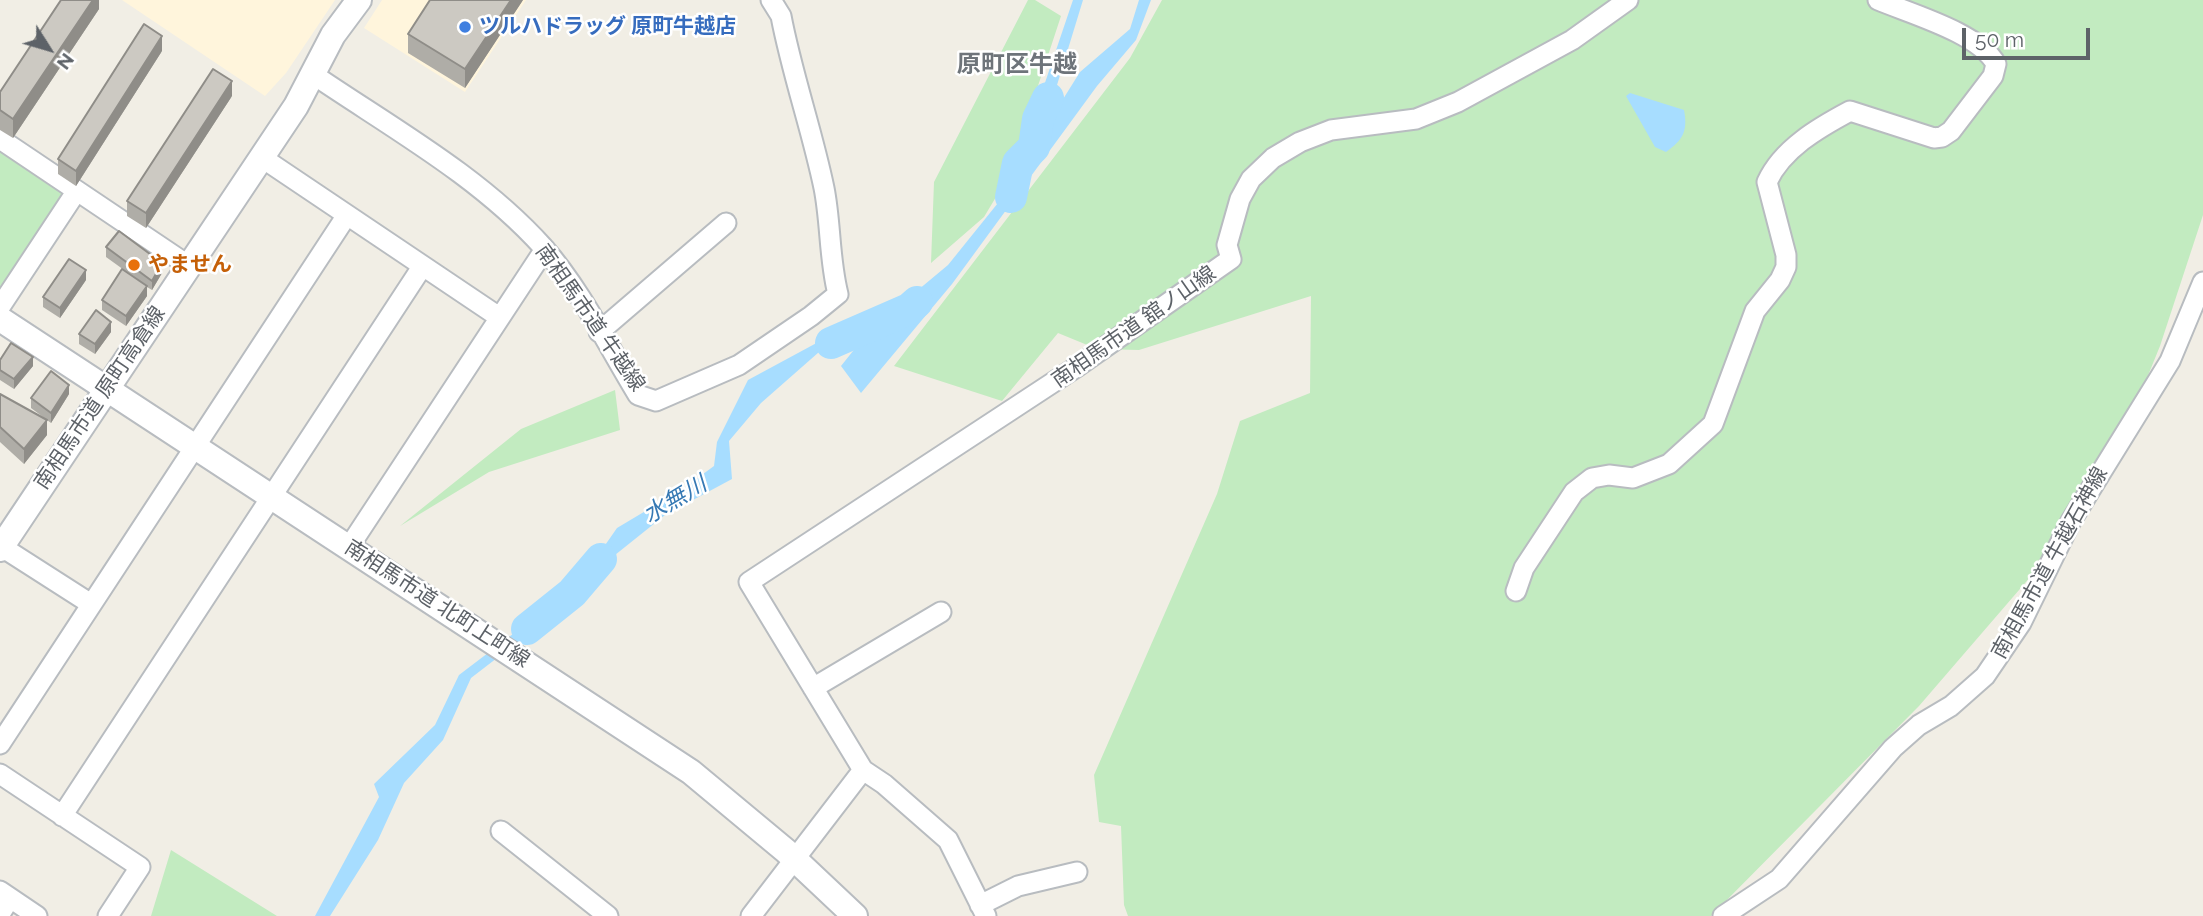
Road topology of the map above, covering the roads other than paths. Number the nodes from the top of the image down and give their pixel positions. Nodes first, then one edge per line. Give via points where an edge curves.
1 (359, 0) edge
2 (771, 0) edge
3 (1628, 0) edge
4 (1878, 0) edge
5 (314, 75) junction
6 (0, 139) edge
7 (261, 157) junction
8 (76, 192) junction
9 (347, 215) junction
10 (726, 223) dead end
11 (545, 249) junction
12 (189, 266) junction
13 (422, 267) junction
14 (2203, 282) edge
15 (0, 307) edge
16 (499, 317) junction
17 (0, 319) edge
18 (599, 332) junction
19 (106, 390) junction
20 (193, 446) junction
21 (271, 496) junction
22 (1, 548) edge
23 (355, 551) junction
24 (1516, 591) dead end
25 (91, 604) junction
26 (941, 612) dead end
27 (813, 688) junction
28 (0, 744) edge
29 (863, 770) junction
30 (0, 774) edge
31 (62, 816) junction
32 (501, 831) dead end
33 (795, 860) junction
34 (1077, 872) dead end
35 (3, 901) edge
36 (587, 910) edge
37 (983, 911) edge
38 (37, 916) edge
39 (108, 916) edge
40 (608, 916) edge
41 (751, 916) edge
42 (855, 916) edge
43 (1723, 916) edge

1 - 5 street, 南相馬市道 原町高倉線 via 333,35
2 - 18 street, 南相馬市道 牛越線 via 781,16 823,186 838,294 739,365 656,401 638,395
3 - 27 street, 南相馬市道 舘ノ山線 via 1572,40 1458,102 1416,119 1331,130 1273,158 1251,179 1240,199 1227,245 1231,259 750,582
4 - 24 street via 1975,42 1990,52 1996,64 1993,76 1942,137 1850,111 1774,166 1767,182 1786,267 1755,311 1713,424 1669,464 1633,478 1592,478 1574,492 1524,568
5 - 7 street, 南相馬市道 原町高倉線
5 - 11 street, 南相馬市道 牛越線 via 487,192
6 - 8 street
7 - 9 street
7 - 12 street, 南相馬市道 原町高倉線
8 - 12 street
8 - 15 street
9 - 13 street
9 - 20 street
10 - 18 street
11 - 16 street
11 - 18 street, 南相馬市道 牛越線
12 - 19 street, 南相馬市道 原町高倉線
13 - 16 street
13 - 21 street
14 - 43 street, 南相馬市道 牛越石神線 via 2170,361 2071,521 2021,624 1985,676 1893,748 1779,879
16 - 23 street
17 - 19 street, 南相馬市道 北町上町線
19 - 20 street, 南相馬市道 北町上町線
19 - 22 street, 南相馬市道 原町高倉線
20 - 21 street, 南相馬市道 北町上町線
20 - 25 street
21 - 23 street, 南相馬市道 北町上町線
21 - 31 street
22 - 25 street
23 - 33 street, 南相馬市道 北町上町線 via 691,772
25 - 28 street
26 - 27 street
27 - 29 street
29 - 33 street
29 - 37 street via 938,828
30 - 31 street
31 - 39 street via 140,867
32 - 36 street
33 - 41 street
33 - 42 street, 南相馬市道 北町上町線
34 - 37 street via 1018,886
35 - 38 street
36 - 40 street

